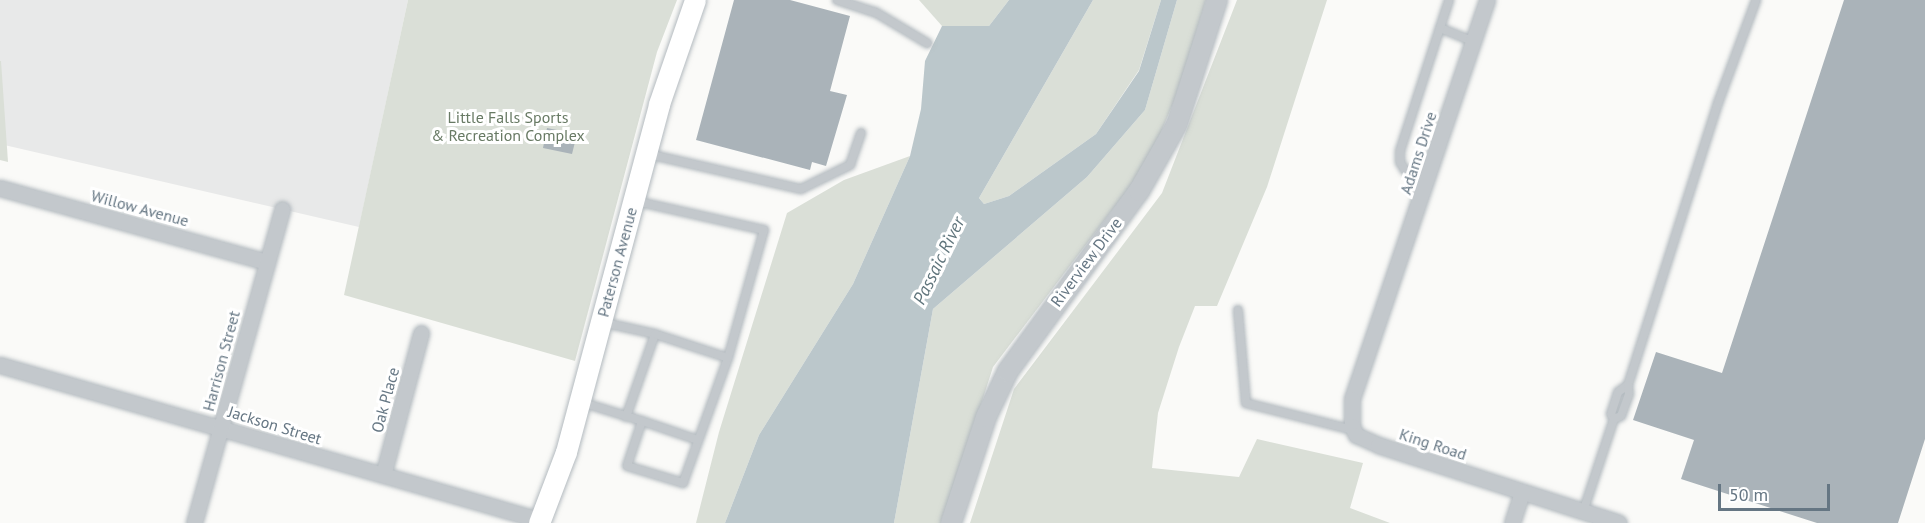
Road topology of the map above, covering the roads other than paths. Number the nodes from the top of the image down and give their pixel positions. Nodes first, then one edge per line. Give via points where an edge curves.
1 (694, 0) edge
2 (837, 0) edge
3 (1217, 0) edge
4 (1449, 0) edge
5 (1487, 0) edge
6 (1756, 0) edge
7 (1440, 28) junction
8 (1473, 41) junction
9 (927, 43) dead end
10 (861, 133) dead end
11 (646, 154) junction
12 (1428, 178) junction
13 (2, 189) edge
14 (634, 201) junction
15 (282, 209) dead end
16 (267, 262) junction
17 (1238, 310) dead end
18 (601, 322) junction
19 (421, 333) dead end
20 (655, 334) junction
21 (728, 358) junction
22 (0, 365) edge
23 (580, 401) junction
24 (626, 417) junction
25 (642, 421) junction
26 (221, 427) junction
27 (1354, 431) junction
28 (699, 440) junction
29 (383, 475) junction
30 (1522, 492) junction
31 (1583, 512) junction
32 (539, 522) edge
33 (194, 523) edge
34 (951, 523) edge
35 (1512, 523) edge
36 (1619, 523) edge

1 - 11 main road, Paterson Avenue
2 - 9 lane via 875,12
3 - 34 street, Riverview Drive via 1177,124 1138,191 1008,372 987,417
4 - 7 lane
5 - 8 street, Adams Drive
6 - 31 lane via 1721,92 1628,385 1629,394 1621,416 1614,419
7 - 8 lane
7 - 12 lane via 1400,151 1405,170
8 - 12 street, Adams Drive
10 - 11 lane via 850,165 801,189
11 - 14 main road, Paterson Avenue
12 - 27 street, Adams Drive via 1352,399
13 - 16 street, Willow Avenue
14 - 18 main road, Paterson Avenue
14 - 21 lane via 764,230
15 - 16 street, Harrison Street
16 - 26 street, Harrison Street
17 - 27 lane via 1246,403
18 - 20 lane
18 - 23 main road, Paterson Avenue
19 - 29 street, Oak Place
20 - 21 lane
20 - 24 lane
21 - 28 lane
22 - 26 street, Jackson Street
23 - 24 lane
23 - 32 main road, Paterson Avenue
24 - 25 lane
25 - 28 lane
25 - 28 lane via 627,466 683,483
26 - 29 street, Jackson Street
26 - 33 street, Harrison Street
27 - 30 street, King Road via 1378,445
29 - 32 street, Jackson Street
30 - 31 street, King Road
30 - 35 street
31 - 36 street, King Road

